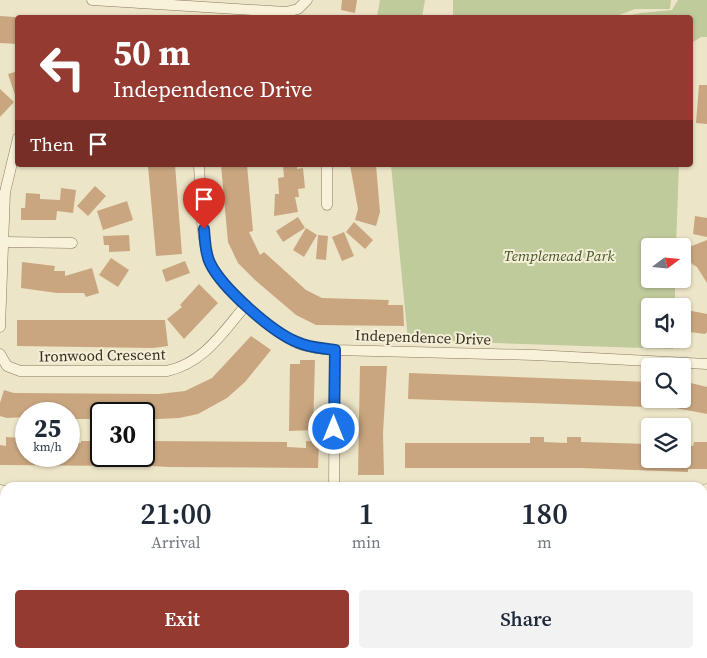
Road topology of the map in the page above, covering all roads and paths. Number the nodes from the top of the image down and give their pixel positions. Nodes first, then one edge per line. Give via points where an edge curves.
1 (92, 0) edge
2 (308, 0) edge
3 (203, 13) edge
4 (15, 150) edge
5 (199, 167) edge
6 (327, 167) edge
7 (328, 205) dead end
8 (4, 242) junction
9 (72, 243) dead end
10 (246, 305) junction
11 (0, 310) edge
12 (0, 327) edge
13 (335, 350) junction
14 (0, 354) edge
15 (707, 364) edge
16 (334, 482) edge

1 - 3 street
2 - 3 street via 298,9 286,12
4 - 8 street via 5,192
5 - 10 street, Independence Drive via 205,245 210,262 221,281
6 - 7 street
8 - 9 street
8 - 11 street
10 - 13 street, Independence Drive via 287,338 312,348
10 - 14 street, Ironwood Crescent via 203,355 172,370 20,371 7,366
11 - 12 street
13 - 15 street, Independence Drive
13 - 16 street

